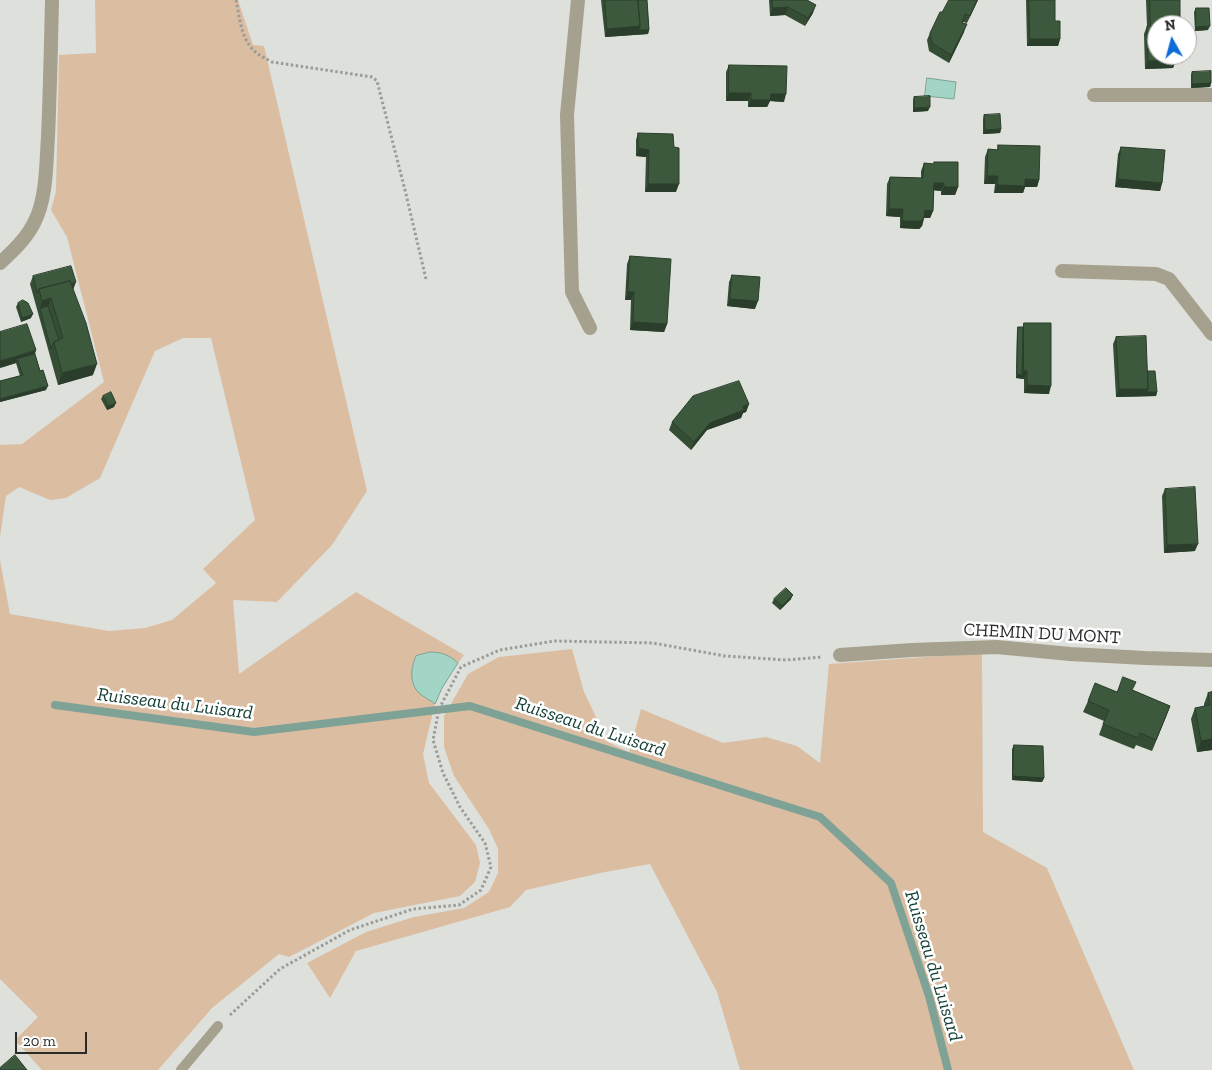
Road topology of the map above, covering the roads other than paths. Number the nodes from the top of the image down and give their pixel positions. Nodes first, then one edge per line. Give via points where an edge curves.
1 (52, 0) edge
2 (578, 0) edge
3 (1094, 95) dead end
4 (1212, 95) edge
5 (0, 263) edge
6 (1062, 271) dead end
7 (590, 328) dead end
8 (1212, 334) edge
9 (840, 655) road end
10 (1212, 660) edge
11 (218, 1026) road end
12 (181, 1070) edge

1 - 5 street via 42,200 35,222 26,236
2 - 7 street via 567,115 572,292
3 - 4 street
6 - 8 street via 1156,274 1169,279
9 - 10 street, CHEMIN DU MONT via 997,647 1136,658
11 - 12 lane

